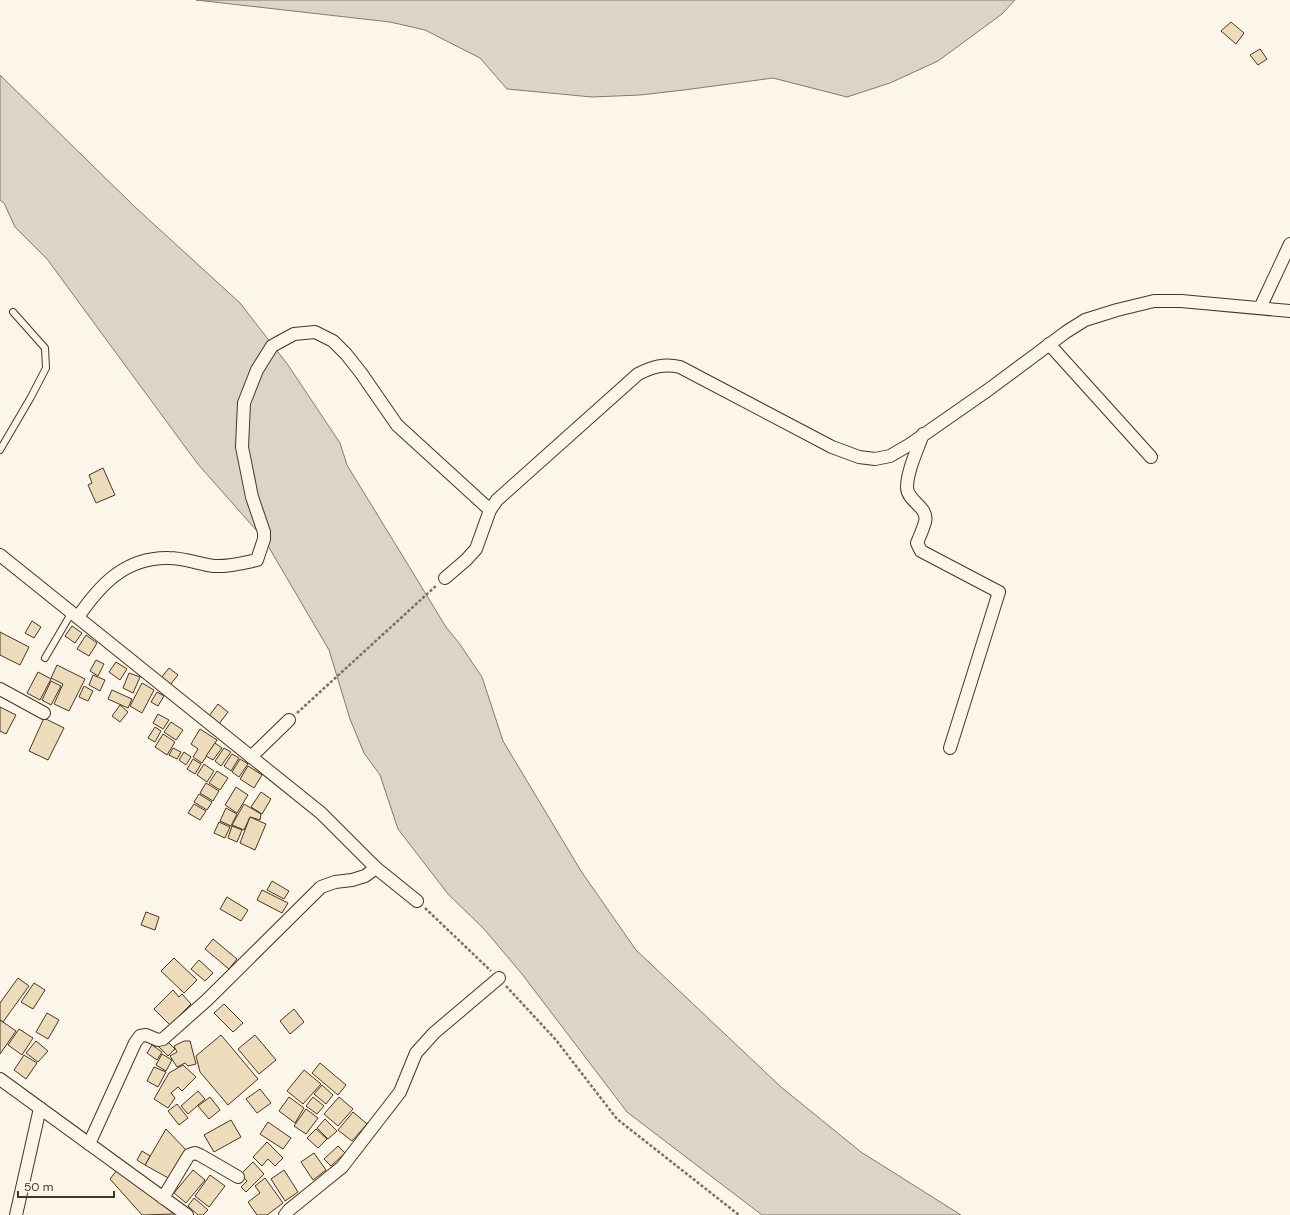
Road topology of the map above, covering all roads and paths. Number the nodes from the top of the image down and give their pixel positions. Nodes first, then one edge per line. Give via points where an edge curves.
1 (1290, 244) edge
2 (1260, 308) junction
3 (1290, 311) edge
4 (13, 312) dead end
5 (1049, 344) junction
6 (923, 434) junction
7 (0, 450) edge
8 (1151, 457) dead end
9 (490, 510) junction
10 (0, 554) edge
11 (445, 578) joint
12 (75, 615) junction
13 (45, 658) dead end
14 (0, 689) edge
15 (44, 713) dead end
16 (290, 720) joint
17 (950, 748) dead end
18 (251, 757) junction
19 (376, 868) junction
20 (418, 901) joint
21 (499, 978) junction
22 (0, 1079) edge
23 (40, 1108) junction
24 (89, 1144) junction
25 (238, 1177) dead end
26 (163, 1198) junction
27 (16, 1215) edge
28 (187, 1215) edge
29 (285, 1215) edge
30 (739, 1215) edge

1 - 2 street
2 - 3 street
2 - 5 street via 1180,301 1154,302 1085,320
4 - 7 lane via 45,348 46,368
5 - 6 street
5 - 8 street
6 - 9 street via 890,456 875,459 859,457 832,446 680,367 671,365 648,368 506,490
6 - 17 street via 909,473 907,489 924,511 925,521 917,543 920,551 999,592
9 - 11 street via 476,549
9 - 12 street via 397,425 361,373 333,341 315,332 294,334 272,346 257,370 244,403 242,447 252,497 264,532 257,560 214,566 168,558 147,560 127,567 107,580
10 - 12 street
11 - 16 path
12 - 13 lane
12 - 18 street
14 - 15 street
16 - 18 street
18 - 19 street via 321,813
19 - 20 street
19 - 24 street via 365,876 321,887 207,1000 163,1039 140,1036
20 - 21 path
21 - 29 street via 434,1033 416,1053 400,1092 342,1166
21 - 30 path via 556,1040 617,1119
22 - 23 street
23 - 24 street
23 - 27 street
24 - 26 street
25 - 26 street via 200,1155 189,1155
26 - 28 street

